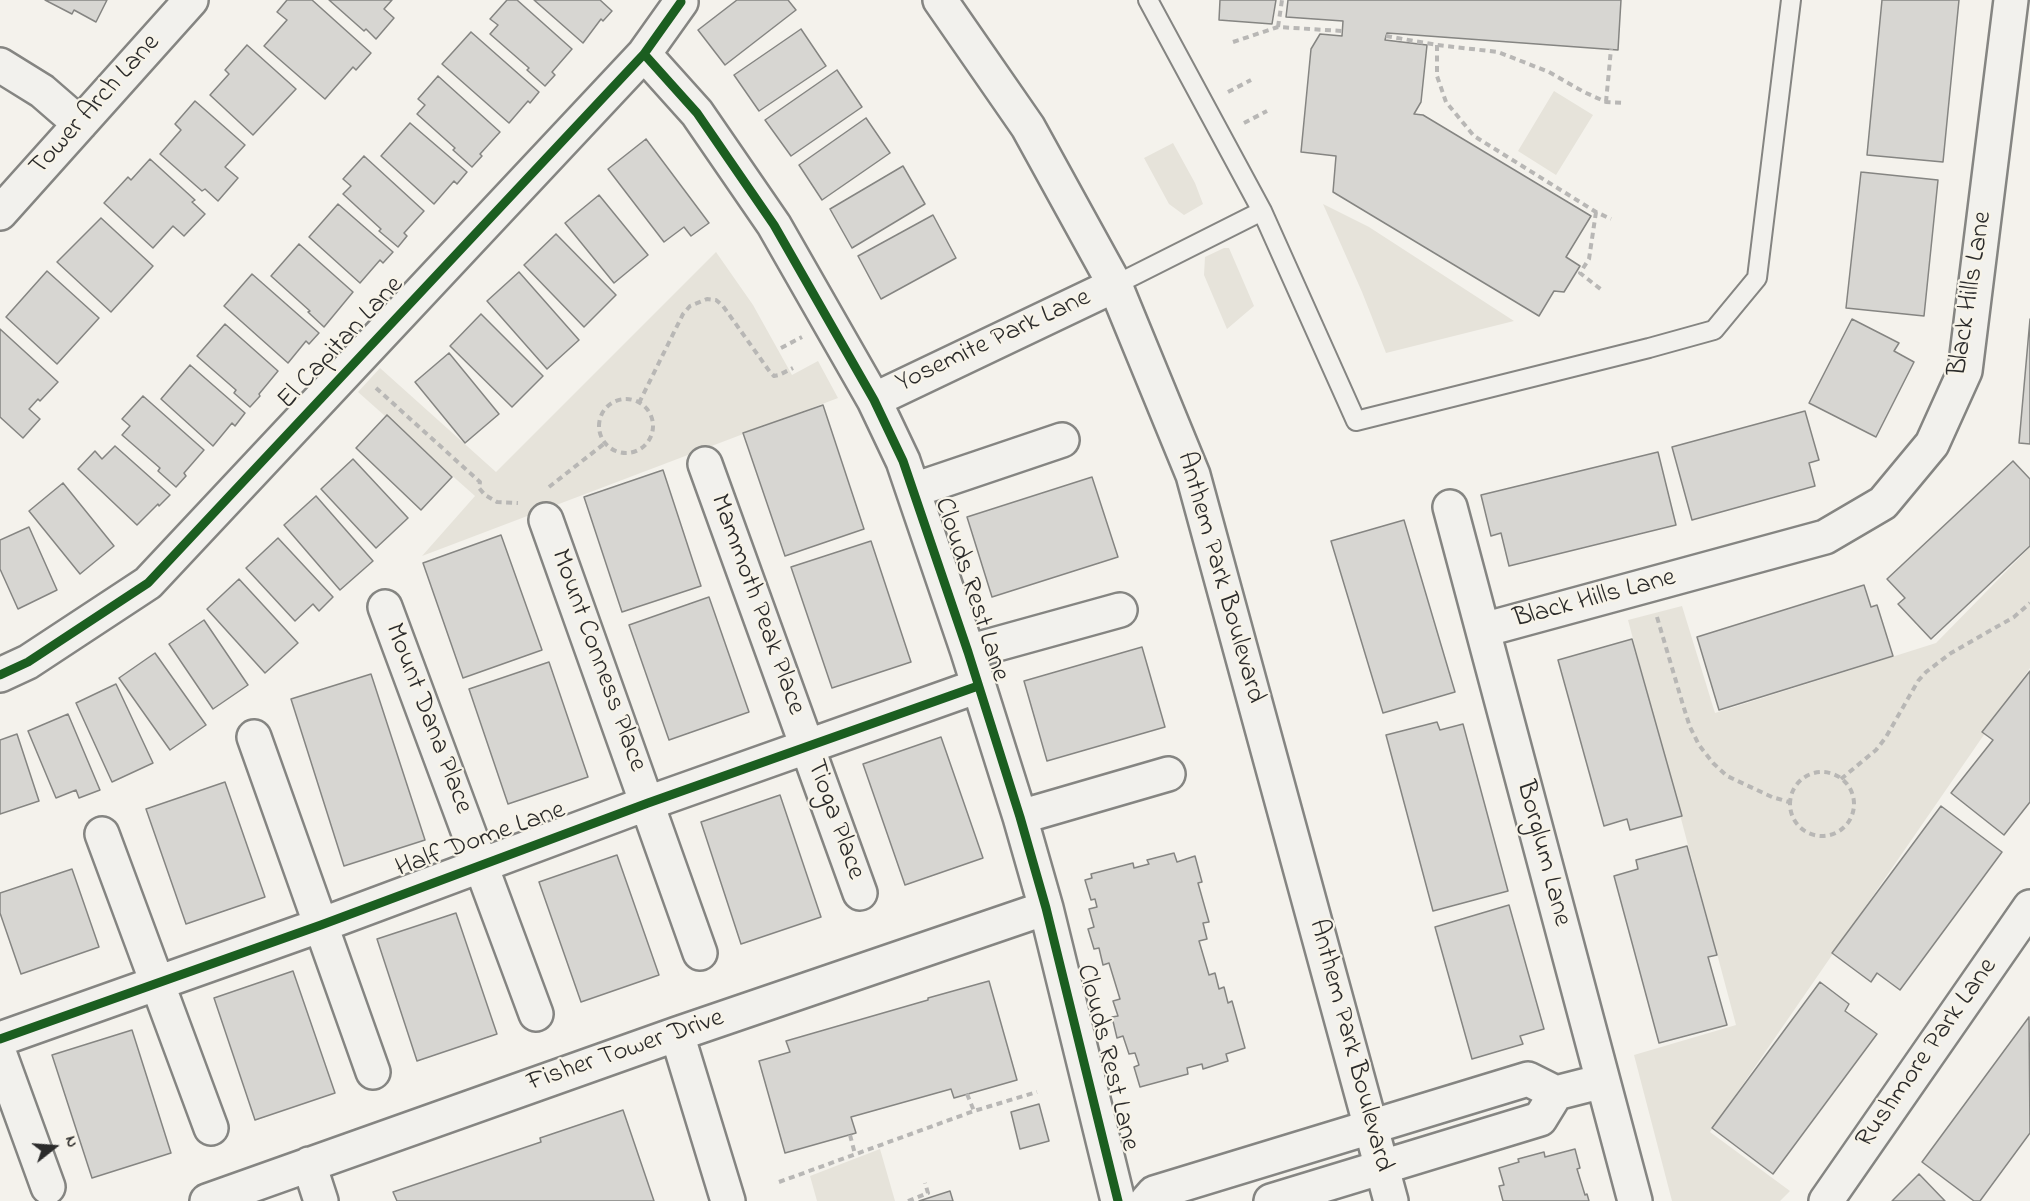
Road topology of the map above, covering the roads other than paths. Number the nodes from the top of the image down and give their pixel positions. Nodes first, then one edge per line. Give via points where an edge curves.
1 (191, 0) edge
2 (940, 0) edge
3 (1148, 0) edge
4 (1791, 0) edge
5 (2011, 0) edge
6 (681, 2) dead end
7 (644, 54) junction
8 (0, 65) edge
9 (80, 124) junction
10 (1262, 211) junction
11 (0, 213) edge
12 (1115, 285) junction
13 (874, 400) junction
14 (1062, 440) dead end
15 (705, 464) dead end
16 (914, 490) junction
17 (539, 503) road end
18 (1450, 507) dead end
19 (385, 607) dead end
20 (1120, 610) dead end
21 (1482, 630) junction
22 (968, 652) junction
23 (0, 675) edge
24 (978, 687) junction
25 (254, 737) dead end
26 (808, 747) junction
27 (1168, 774) dead end
28 (648, 803) junction
29 (1020, 817) junction
30 (102, 834) dead end
31 (482, 864) junction
32 (860, 893) dead end
33 (2030, 907) edge
34 (1046, 908) junction
35 (321, 925) junction
36 (700, 953) dead end
37 (157, 983) junction
38 (536, 1014) dead end
39 (677, 1034) junction
40 (0, 1039) edge
41 (0, 1055) edge
42 (373, 1072) dead end
43 (1603, 1081) junction
44 (1556, 1093) junction
45 (1371, 1127) junction
46 (211, 1128) dead end
47 (309, 1164) junction
48 (1382, 1167) junction
49 (48, 1187) dead end
50 (207, 1201) edge
51 (321, 1201) edge
52 (728, 1201) edge
53 (1118, 1201) edge
54 (1147, 1201) edge
55 (1271, 1201) edge
56 (1391, 1201) edge
57 (1635, 1201) edge
58 (1826, 1201) edge

1 - 9 street, Tower Arch Lane
2 - 12 street, Anthem Park Boulevard via 1028,127
3 - 10 lane
4 - 10 lane via 1757,278 1714,330 1356,421
5 - 21 street, Black Hills Lane via 1965,371 1932,444 1883,503 1825,537
6 - 7 street, El Capitan Lane
7 - 13 street, Clouds Rest Lane via 697,113 774,225
7 - 23 street, El Capitan Lane via 148,583 28,662
8 - 9 street via 42,91
9 - 11 street, Tower Arch Lane
10 - 12 lane
12 - 13 street, Yosemite Park Lane
12 - 45 street, Anthem Park Boulevard via 1193,475
13 - 16 street, Clouds Rest Lane
14 - 16 street
15 - 26 street, Mammoth Peak Place
16 - 22 street, Clouds Rest Lane
17 - 28 street, Mount Conness Place
18 - 21 street, Borglum Lane
19 - 31 street, Mount Dana Place
20 - 22 street
21 - 43 street, Borglum Lane
22 - 24 street, Clouds Rest Lane
24 - 26 street, Half Dome Lane
24 - 29 street, Clouds Rest Lane
25 - 35 street
26 - 28 street, Half Dome Lane
26 - 32 street, Tioga Place
27 - 29 street
28 - 31 street, Half Dome Lane
28 - 36 street, Mount Conness Place
29 - 34 street, Clouds Rest Lane
30 - 37 street
31 - 35 street, Half Dome Lane
31 - 38 street, Mount Dana Place
33 - 58 street, Rushmore Park Lane
34 - 39 street, Fisher Tower Drive
34 - 53 street, Clouds Rest Lane
35 - 37 street, Half Dome Lane
35 - 42 street
37 - 40 street, Half Dome Lane
37 - 46 street
39 - 47 street, Fisher Tower Drive
39 - 52 street
41 - 49 street
43 - 44 street
43 - 57 street, Borglum Lane
44 - 45 street via 1528,1079
44 - 48 street via 1540,1119
45 - 48 street, Anthem Park Boulevard
45 - 54 street via 1154,1193
47 - 50 street, Fisher Tower Drive
47 - 51 street
48 - 55 street
48 - 56 street, Anthem Park Boulevard

